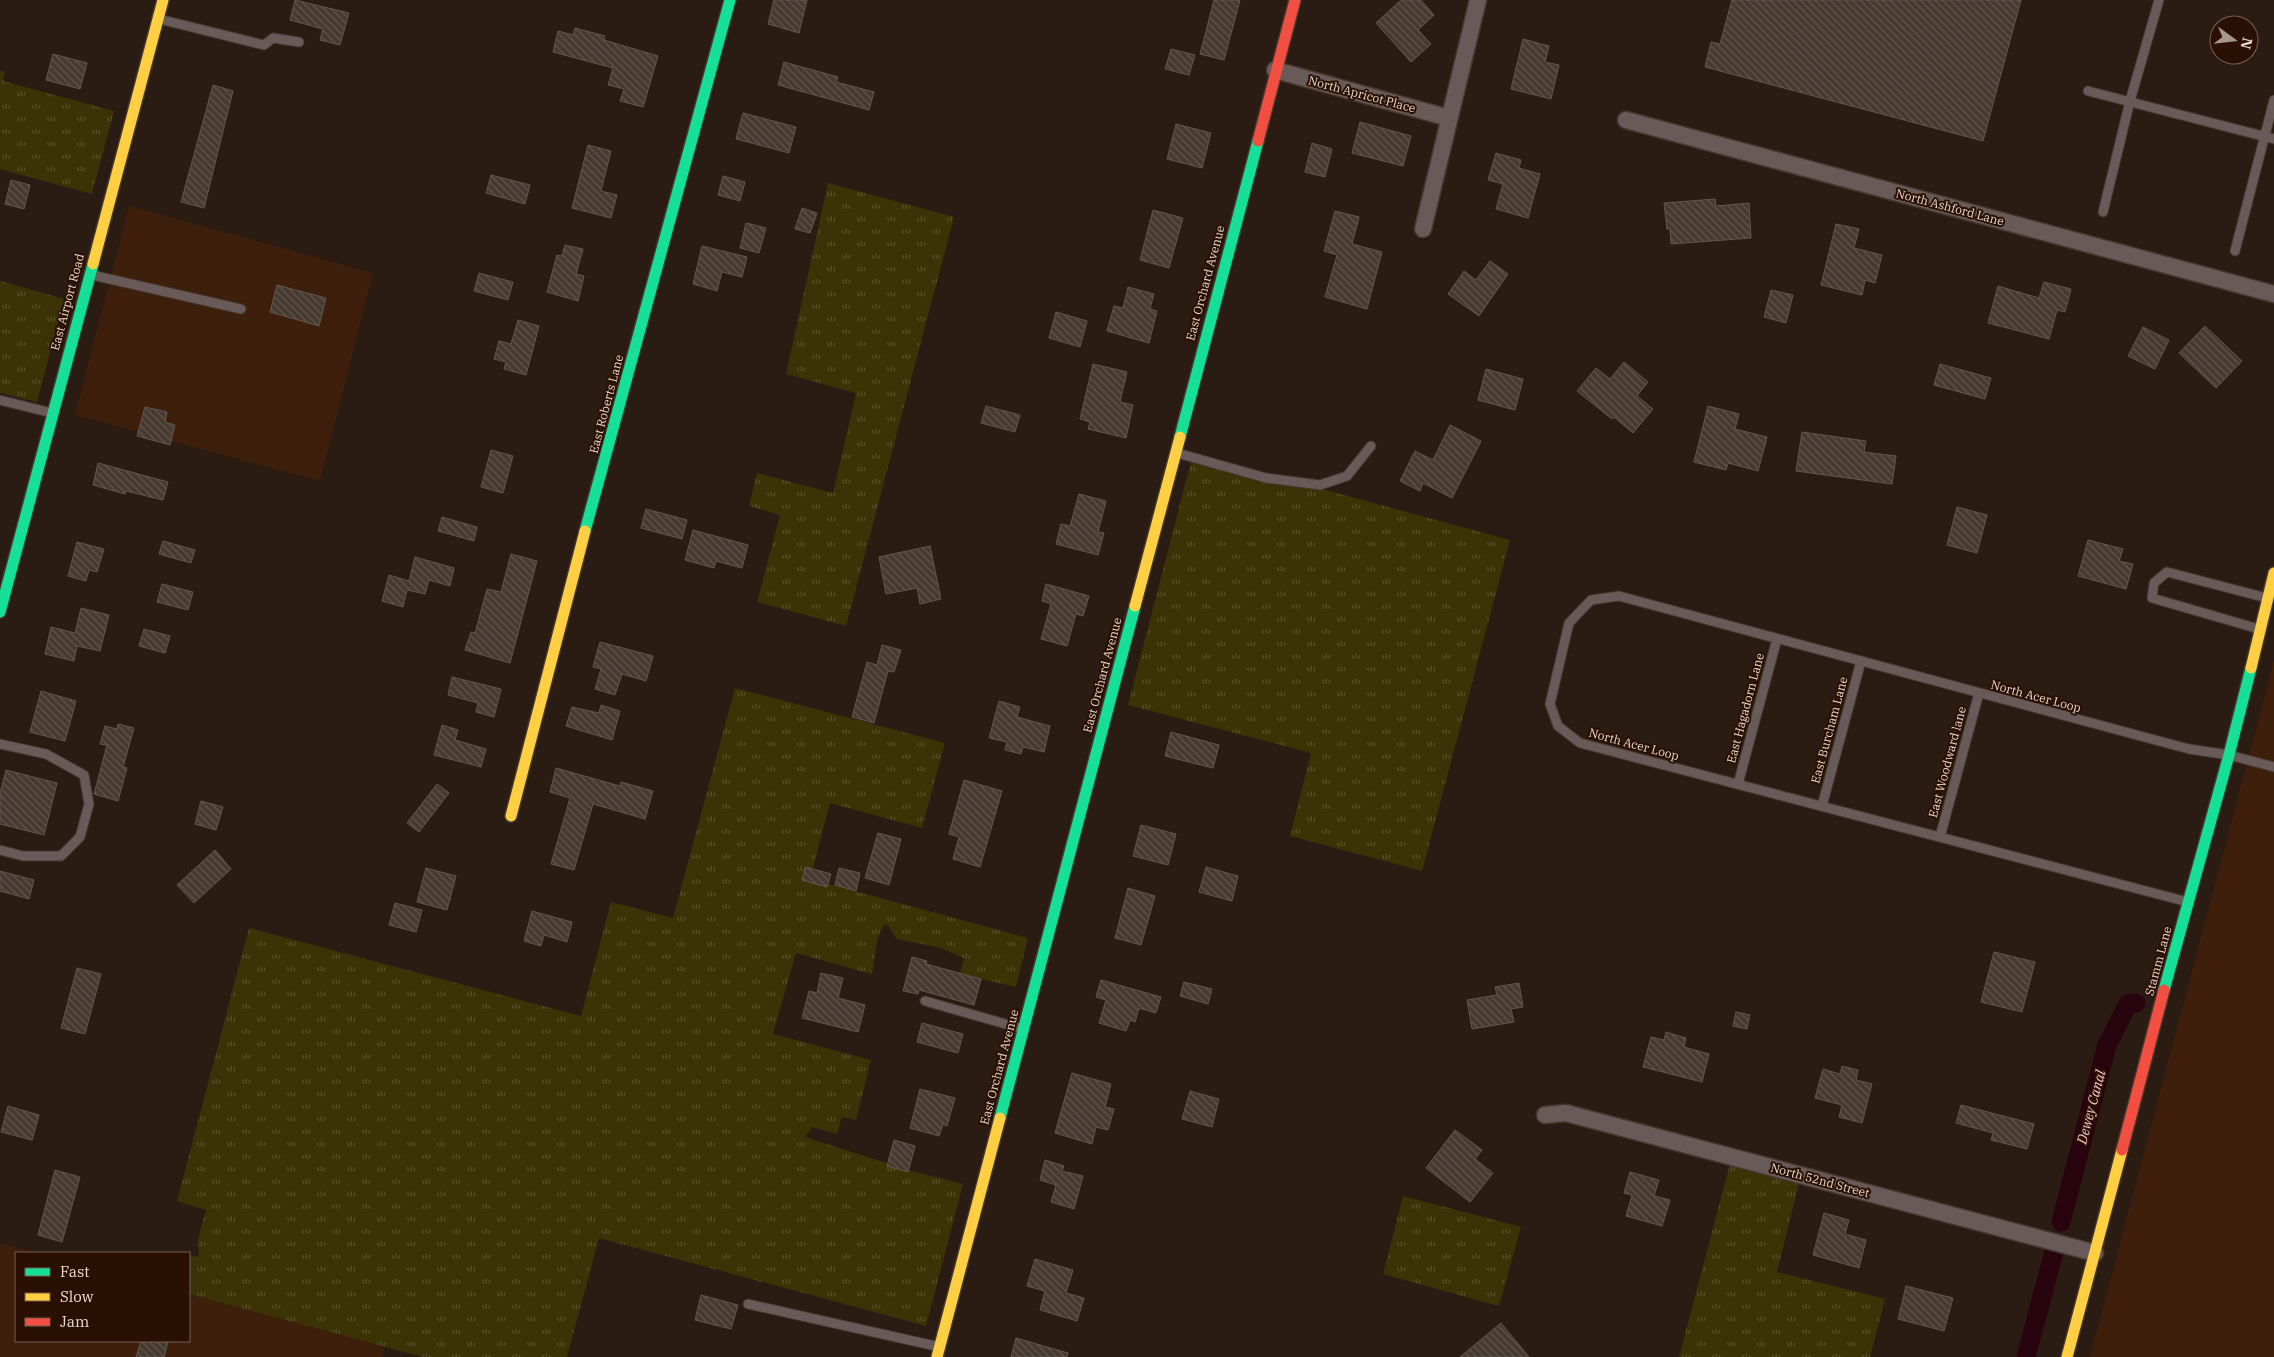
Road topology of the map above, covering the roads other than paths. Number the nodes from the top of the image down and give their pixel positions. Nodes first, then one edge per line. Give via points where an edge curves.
1 (163, 0) edge
2 (730, 0) edge
3 (1295, 0) edge
4 (1478, 0) edge
5 (2159, 0) edge
6 (158, 19) junction
7 (299, 42) dead end
8 (1275, 70) junction
9 (2088, 91) dead end
10 (2274, 100) edge
11 (2130, 101) junction
12 (1449, 118) junction
13 (1626, 120) dead end
14 (2269, 137) edge
15 (2103, 212) dead end
16 (1423, 229) dead end
17 (2235, 251) dead end
18 (89, 275) junction
19 (2274, 294) edge
20 (241, 309) dead end
21 (0, 400) edge
22 (52, 414) junction
23 (1371, 446) dead end
24 (1174, 453) junction
25 (2274, 573) edge
26 (2267, 598) junction
27 (0, 612) edge
28 (2259, 630) junction
29 (1777, 639) junction
30 (1861, 662) junction
31 (1979, 693) junction
32 (0, 744) edge
33 (2229, 755) junction
34 (2274, 767) edge
35 (1738, 784) junction
36 (1822, 806) junction
37 (511, 816) dead end
38 (1940, 837) junction
39 (0, 850) edge
40 (2189, 902) junction
41 (925, 1001) dead end
42 (1023, 1029) junction
43 (1544, 1114) dead end
44 (2095, 1253) junction
45 (748, 1304) dead end
46 (938, 1352) edge
47 (2067, 1357) edge

1 - 6 street, East Airport Road
2 - 37 street, East Roberts Lane via 550,660
3 - 8 street, East Orchard Avenue
4 - 12 street
5 - 11 lane
6 - 7 lane via 264,45 274,38
6 - 18 street, East Airport Road
8 - 12 street, North Apricot Place
8 - 24 street, East Orchard Avenue
9 - 11 lane
10 - 14 lane
11 - 14 lane
11 - 15 lane
12 - 16 street
13 - 19 street, North Ashford Lane
14 - 17 lane
18 - 20 lane
18 - 22 street, East Airport Road
21 - 22 lane
22 - 27 street, East Airport Road
23 - 24 lane via 1347,476 1320,485 1266,478
24 - 42 street, East Orchard Avenue
25 - 26 street, Stamm Lane
26 - 28 street, Stamm Lane
26 - 28 lane via 2167,572 2154,583 2152,598
28 - 33 street, Stamm Lane
29 - 30 lane, North Acer Loop
29 - 35 lane, East Hagadorn Lane
29 - 35 lane, North Acer Loop via 1619,596 1591,600 1569,623 1550,704 1558,726 1580,743
30 - 31 lane, North Acer Loop
30 - 36 lane, East Burcham Lane
31 - 33 lane, North Acer Loop via 2189,750
31 - 38 lane, East Woodward lane
32 - 39 lane via 46,754 84,775 89,804 80,837 61,856 23,856
33 - 34 lane, North Acer Loop
33 - 40 street, Stamm Lane
35 - 36 lane, North Acer Loop
36 - 38 lane, North Acer Loop
38 - 40 lane, North Acer Loop
40 - 44 street, Stamm Lane
41 - 42 lane
42 - 46 street, East Orchard Avenue
43 - 44 street, North 52nd Street via 1566,1113
44 - 47 street, Stamm Lane
45 - 46 lane

